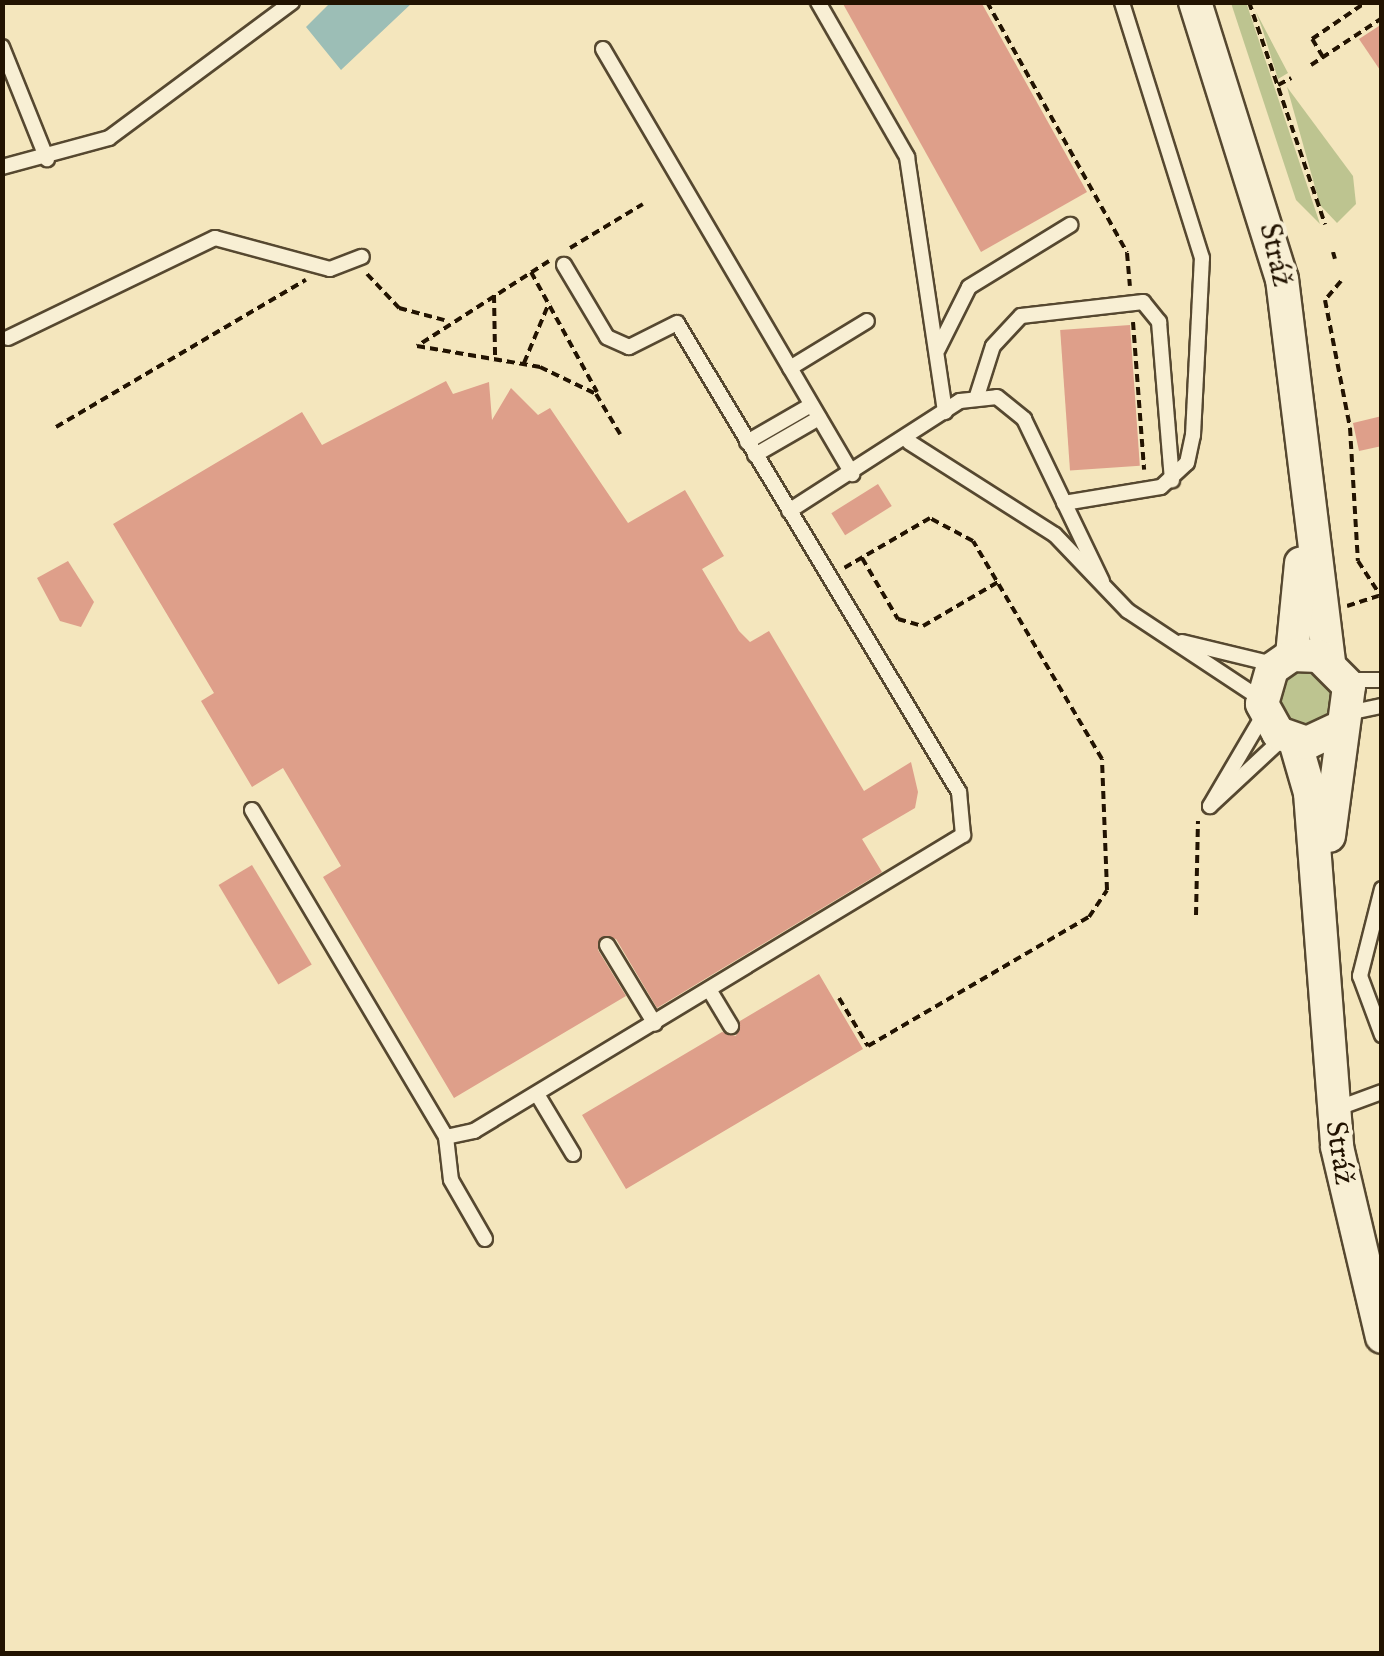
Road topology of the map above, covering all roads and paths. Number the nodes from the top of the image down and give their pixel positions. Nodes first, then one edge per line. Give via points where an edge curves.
1 (292, 2) edge
2 (818, 2) edge
3 (986, 2) edge
4 (1122, 2) edge
5 (1195, 2) edge
6 (1249, 2) edge
7 (1366, 2) edge
8 (1382, 18) edge
9 (2, 48) edge
10 (603, 49) dead end
11 (1324, 57) junction
12 (1311, 65) dead end
13 (1292, 78) dead end
14 (1278, 86) junction
15 (47, 159) junction
16 (2, 168) edge
17 (643, 204) dead end
18 (1325, 224) dead end
19 (1070, 225) dead end
20 (1333, 252) dead end
21 (362, 257) dead end
22 (1335, 259) dead end
23 (564, 266) dead end
24 (531, 272) junction
25 (354, 275) dead end
26 (321, 280) dead end
27 (1341, 280) dead end
28 (1130, 286) dead end
29 (494, 293) junction
30 (550, 303) junction
31 (447, 320) junction
32 (866, 321) dead end
33 (1133, 322) dead end
34 (8, 338) dead end
35 (494, 355) junction
36 (936, 356) junction
37 (524, 363) junction
38 (790, 368) junction
39 (596, 394) junction
40 (977, 396) junction
41 (815, 411) junction
42 (945, 412) junction
43 (56, 427) dead end
44 (620, 434) dead end
45 (909, 442) junction
46 (751, 448) junction
47 (852, 474) junction
48 (1144, 480) dead end
49 (1172, 480) junction
50 (1064, 504) junction
51 (789, 512) junction
52 (1306, 519) junction
53 (862, 558) junction
54 (844, 568) dead end
55 (1102, 581) junction
56 (998, 582) junction
57 (1380, 597) edge
58 (1332, 604) dead end
59 (1172, 640) junction
60 (1285, 660) junction
61 (1338, 670) junction
62 (1382, 680) edge
63 (1382, 706) edge
64 (1342, 721) junction
65 (1276, 723) junction
66 (1210, 806) junction
67 (252, 810) dead end
68 (1382, 889) edge
69 (1196, 915) dead end
70 (607, 944) dead end
71 (1320, 965) junction
72 (710, 991) junction
73 (839, 998) dead end
74 (654, 1024) junction
75 (732, 1026) dead end
76 (1382, 1035) edge
77 (1382, 1092) edge
78 (537, 1094) junction
79 (1332, 1110) junction
80 (446, 1137) junction
81 (572, 1154) dead end
82 (485, 1239) dead end
83 (1382, 1336) edge

1 - 15 lane via 126,128
2 - 36 lane via 907,157
3 - 28 path via 1126,253
4 - 49 lane via 1202,258 1193,435
5 - 52 street, Stráž via 1282,280
6 - 14 path
7 - 11 path via 1312,39
8 - 11 path
9 - 15 lane
10 - 38 lane
11 - 12 path
13 - 14 path
14 - 18 path
15 - 16 lane
17 - 24 path
19 - 36 lane via 969,288
20 - 22 path
21 - 34 lane via 330,268 215,238
23 - 46 lane via 606,336 629,346 677,323
24 - 29 path
24 - 30 path
25 - 31 path via 364,271 412,315
26 - 43 path via 308,278
27 - 57 path via 1325,300 1350,428 1358,561
29 - 31 path
29 - 35 path
30 - 37 path
30 - 39 path
31 - 35 path via 417,346
32 - 38 lane
33 - 48 path
35 - 37 path
36 - 42 lane
37 - 39 path
38 - 41 lane
39 - 44 path
40 - 42 lane
40 - 49 lane via 993,346 1022,316 1143,302 1159,322
40 - 50 lane via 1012,404
41 - 46 lane
41 - 47 lane
42 - 45 lane
45 - 47 lane
45 - 55 lane via 1055,535
46 - 51 lane
47 - 51 lane
49 - 50 lane
50 - 55 lane
51 - 72 lane via 967,813 963,835 944,851
52 - 60 street, Stráž
52 - 61 street, Stráž
53 - 54 path
53 - 56 path via 930,518 973,540
53 - 56 path via 898,619 923,626
55 - 59 lane
56 - 73 path via 1102,758 1107,890 1089,917 868,1046
57 - 58 path
59 - 60 lane
59 - 65 lane
60 - 61 street
60 - 65 street, Stráž
61 - 62 lane
61 - 64 street, Stráž
63 - 64 lane
64 - 65 street
64 - 71 street, Stráž
65 - 66 lane
65 - 66 lane
65 - 71 street, Stráž via 1310,794
66 - 69 path via 1192,830
67 - 80 lane
68 - 76 lane via 1360,976
70 - 74 lane
71 - 79 street, Stráž
72 - 74 lane
72 - 75 lane
74 - 78 lane
77 - 79 lane
78 - 80 lane via 474,1132
78 - 81 lane
79 - 83 street, Stráž
80 - 82 lane via 450,1180

